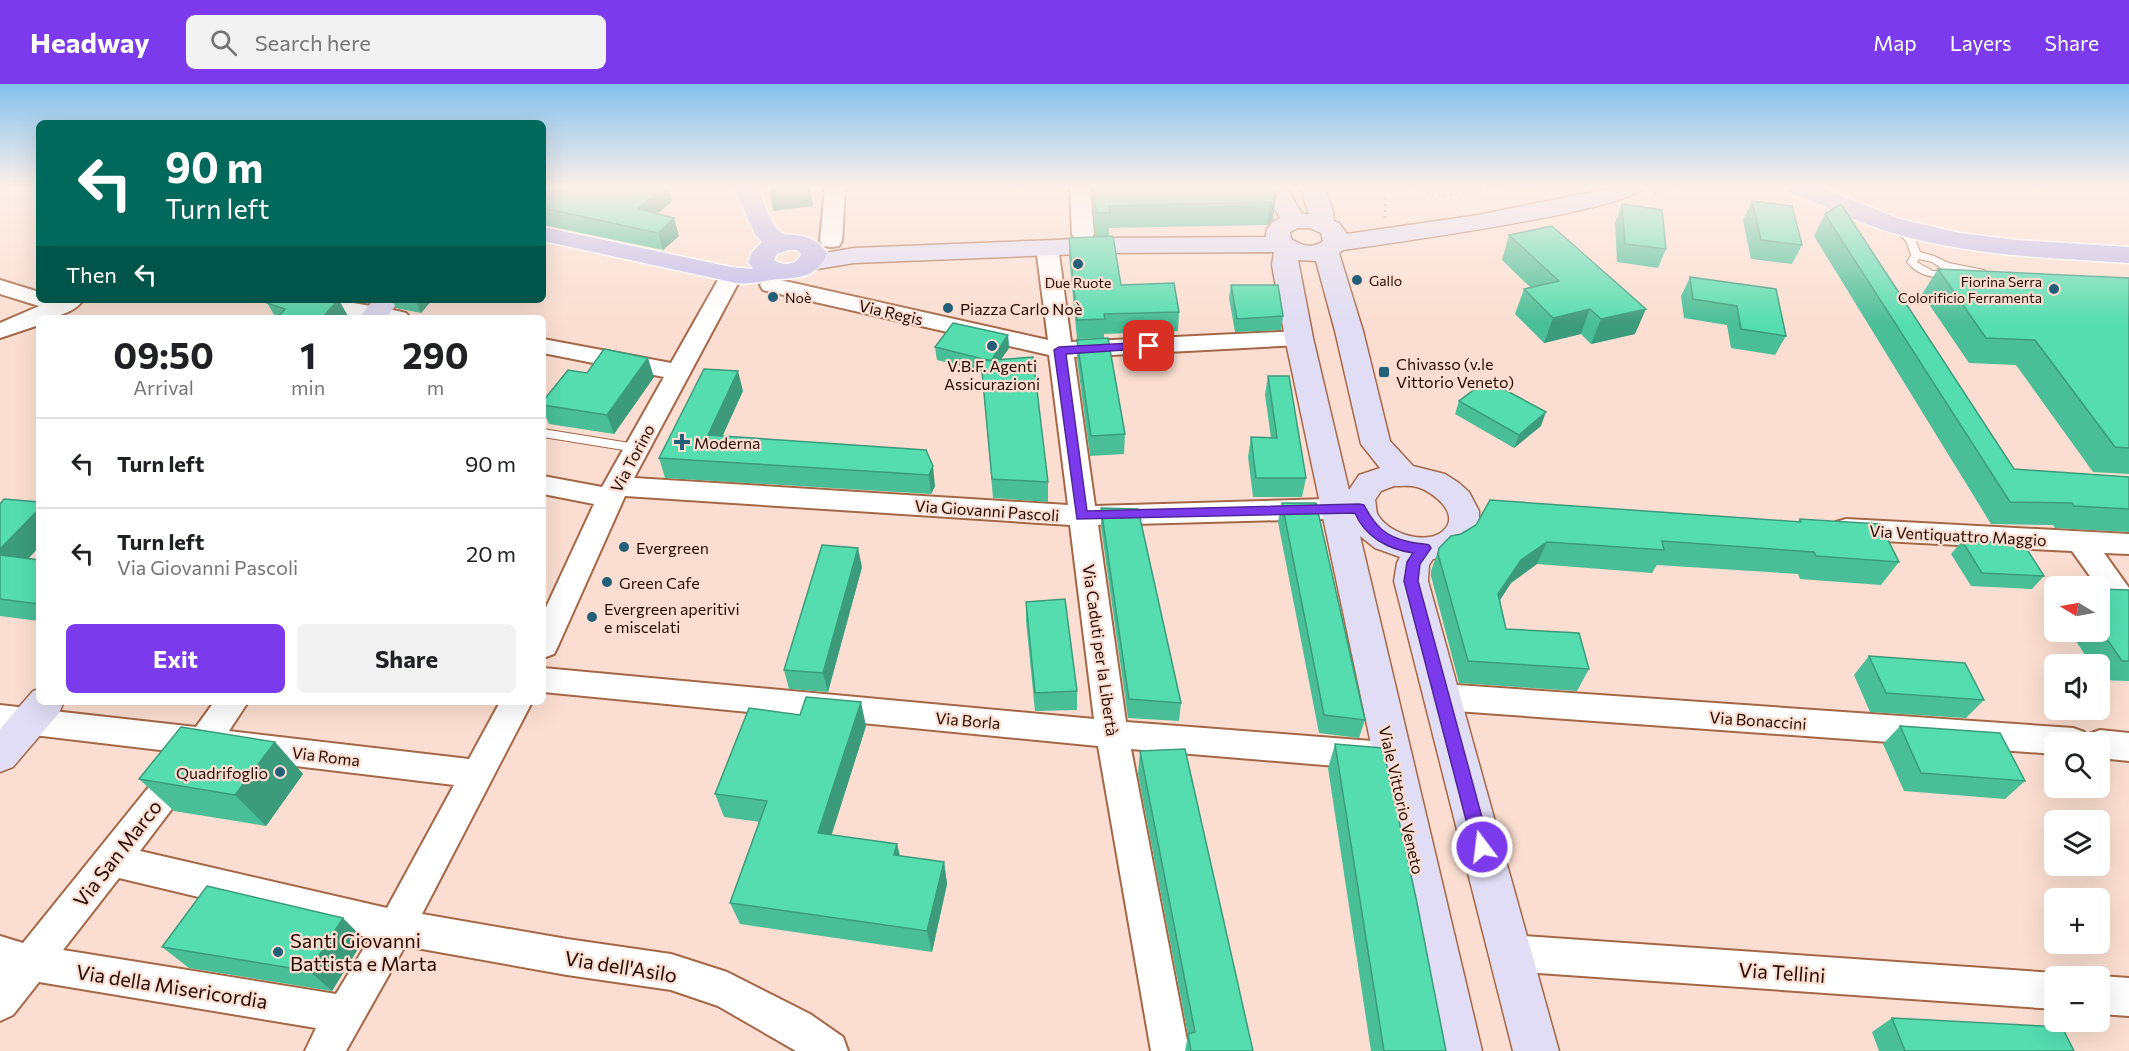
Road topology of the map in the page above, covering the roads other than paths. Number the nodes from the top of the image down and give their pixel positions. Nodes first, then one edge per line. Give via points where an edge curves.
1 (766, 233) edge
2 (821, 233) edge
3 (1327, 233) edge
4 (1355, 233) edge
5 (1412, 233) edge
6 (1903, 233) edge
7 (1928, 233) edge
8 (1083, 234) joint
9 (546, 235) edge
10 (1286, 236) junction
11 (1328, 237) junction
12 (1945, 237) junction
13 (1047, 247) junction
14 (816, 249) junction
15 (1916, 255) junction
16 (2129, 255) edge
17 (1930, 258) junction
18 (773, 263) junction
19 (1948, 270) junction
20 (722, 273) junction
21 (1993, 275) edge
22 (0, 286) edge
23 (36, 296) edge
24 (49, 303) edge
25 (321, 303) edge
26 (383, 312) edge
27 (0, 331) edge
28 (1299, 338) junction
29 (546, 347) edge
30 (1059, 350) junction
31 (678, 372) junction
32 (546, 433) edge
33 (636, 448) junction
34 (1404, 475) junction
35 (546, 485) edge
36 (613, 492) junction
37 (1349, 503) junction
38 (1081, 516) junction
39 (1821, 528) edge
40 (2080, 541) junction
41 (2129, 544) edge
42 (1424, 548) junction
43 (554, 597) edge
44 (2129, 610) edge
45 (546, 633) edge
46 (546, 680) edge
47 (1442, 696) junction
48 (230, 705) edge
49 (514, 705) edge
50 (26, 713) edge
51 (1112, 734) junction
52 (2044, 740) edge
53 (206, 741) junction
54 (2110, 745) edge
55 (2129, 747) edge
56 (0, 756) edge
57 (1393, 757) junction
58 (478, 774) junction
59 (112, 860) junction
60 (396, 927) junction
61 (1510, 952) junction
62 (15, 958) edge
63 (2044, 991) edge
64 (2110, 996) edge
65 (2129, 997) edge
66 (0, 1002) edge
67 (345, 1014) junction
68 (324, 1051) edge
69 (829, 1051) edge
70 (1170, 1051) edge
71 (1459, 1051) edge
72 (1536, 1051) edge

1 - 18 main road
2 - 14 street
3 - 11 main road
4 - 11 main road
5 - 11 main road
6 - 15 lane via 1916,249
7 - 12 main road
8 - 10 main road
8 - 14 main road
9 - 20 main road
10 - 11 main road via 1306,253
10 - 13 main road
10 - 28 main road via 1286,265
11 - 34 main road via 1376,444
12 - 16 main road
12 - 17 lane via 1928,244
13 - 14 main road via 855,256
13 - 30 street, Via Caduti per la Libertà
14 - 18 main road via 795,242
15 - 17 lane
15 - 19 lane via 1912,262 1917,267 1935,274
17 - 19 lane
18 - 20 main road via 752,277
18 - 30 street, Via Regis
19 - 21 lane
20 - 31 street, Via Torino
22 - 23 street
24 - 27 street
25 - 26 street
28 - 30 street, Via Regis
28 - 37 main road
29 - 31 street
30 - 38 street, Via Caduti per la Libertà
31 - 33 street, Via Torino
32 - 33 lane
33 - 36 street, Via Torino
34 - 37 main road via 1380,478
34 - 42 main road via 1441,486 1478,511 1464,521 1461,532 1452,540
35 - 36 street, Via Giovanni Pascoli
36 - 38 street, Via Giovanni Pascoli
36 - 43 street, Via Torino
37 - 38 street, Via Giovanni Pascoli
37 - 42 main road via 1384,539 1410,548
37 - 57 main road, Viale Vittorio Veneto via 1346,549
38 - 51 street, Via Caduti per la Libertà
39 - 40 street, Via Ventiquattro Maggio
40 - 41 street, Via Ventiquattro Maggio
40 - 44 street
42 - 47 main road via 1413,562 1411,581
43 - 45 street, Via Torino
46 - 51 street, Via Borla
47 - 52 street, Via Bonaccini
47 - 61 main road
48 - 53 street, Via San Marco
49 - 58 street
50 - 53 street, Via Roma
50 - 56 main road
51 - 57 street, Via Borla
51 - 70 street, Via Caduti per la Libertà
53 - 58 street, Via Roma
53 - 59 street, Via San Marco
54 - 55 street
57 - 71 main road, Viale Vittorio Veneto
58 - 60 street
59 - 60 street, Via dell'Asilo
59 - 62 street, Via San Marco
60 - 67 street
60 - 69 street, Via dell'Asilo via 671,972 727,990
61 - 63 street, Via Tellini
61 - 72 main road
62 - 66 street, Via San Marco
62 - 67 street, Via della Misericordia
64 - 65 street
67 - 68 street

